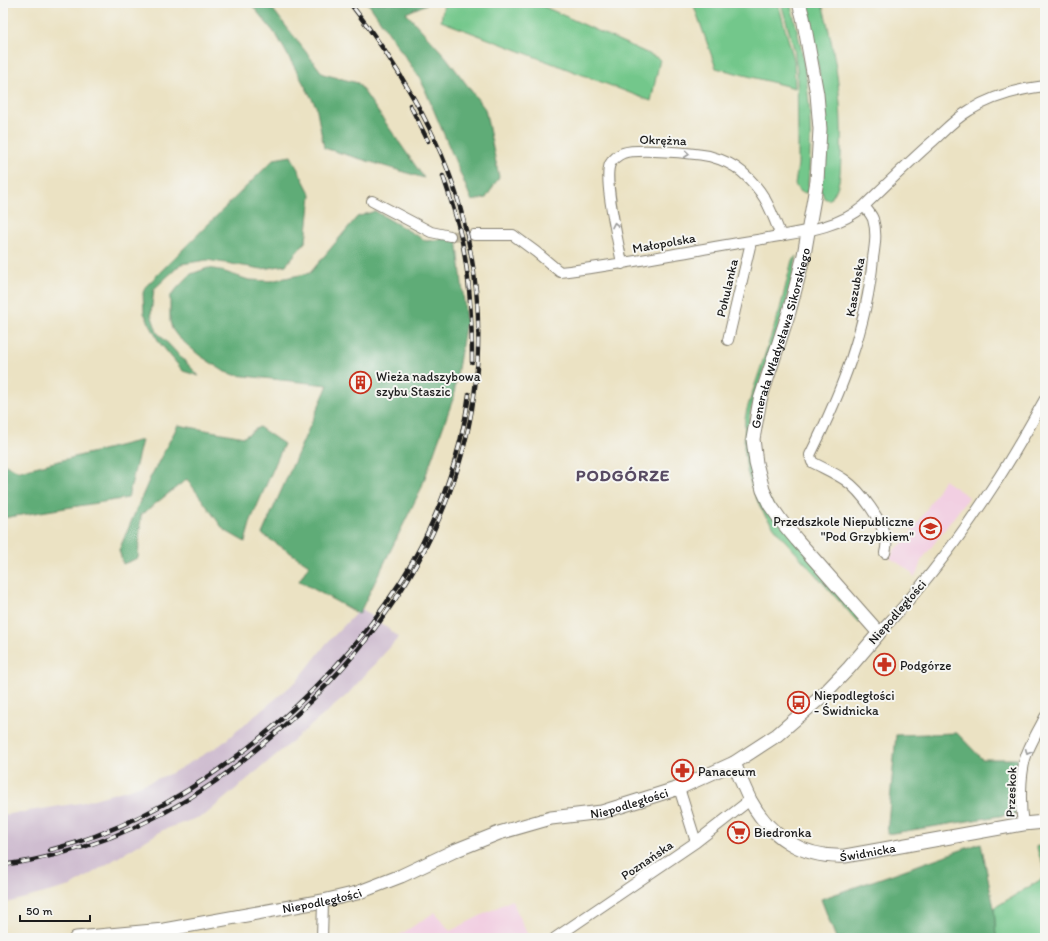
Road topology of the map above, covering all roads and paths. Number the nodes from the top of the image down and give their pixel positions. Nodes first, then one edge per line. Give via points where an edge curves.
1 (799, 3) edge
2 (1045, 86) edge
3 (372, 201) dead end
4 (864, 206) junction
5 (808, 231) junction
6 (474, 235) tunnel mouth
7 (450, 236) tunnel mouth
8 (781, 236) junction
9 (751, 242) junction
10 (622, 264) junction
11 (728, 340) dead end
12 (1045, 399) edge
13 (885, 553) dead end
14 (879, 633) junction
15 (1045, 717) edge
16 (734, 763) junction
17 (678, 788) junction
18 (750, 800) junction
19 (1045, 822) edge
20 (1023, 824) junction
21 (696, 842) junction
22 (323, 901) junction
23 (76, 938) edge
24 (322, 938) edge
25 (555, 938) edge

1 - 5 main road, Generała Władysława Sikorskiego via 818,94 820,129 817,181
2 - 4 street via 1026,88 970,110
3 - 7 street via 431,232
4 - 5 street, Małopolska via 849,217
4 - 13 street, Kaszubska via 873,218 876,231 872,278 863,322 851,363 810,455 812,462 844,479 868,503 886,541
5 - 8 street, Małopolska
5 - 14 main road, Generała Władysława Sikorskiego via 789,312 760,400 753,439 756,462 763,490 782,522
6 - 10 street, Małopolska via 513,235 560,272
8 - 9 street, Małopolska
10 -> 8 street, Okrężna via 608,181 610,164 624,153 686,153 708,156 724,162 740,171 762,193 770,206
9 - 10 street, Małopolska
9 - 11 street, Pohulanka
12 - 14 street, Niepodległości via 993,488 929,576
14 - 16 main road, Niepodległości via 849,668 801,715 777,735
15 -> 20 street, Przeskok via 1025,758 1022,776
16 - 17 main road, Niepodległości
16 - 18 main road, Świdnicka
17 - 21 street
17 - 22 main road, Niepodległości via 602,812 551,818 499,833 395,879
18 - 20 main road, Świdnicka via 771,828 793,845 811,853 832,857
18 - 21 street, Poznańska
19 - 20 main road, Świdnicka
21 - 25 street, Poznańska
22 - 23 main road, Niepodległości via 164,930
22 - 24 street

